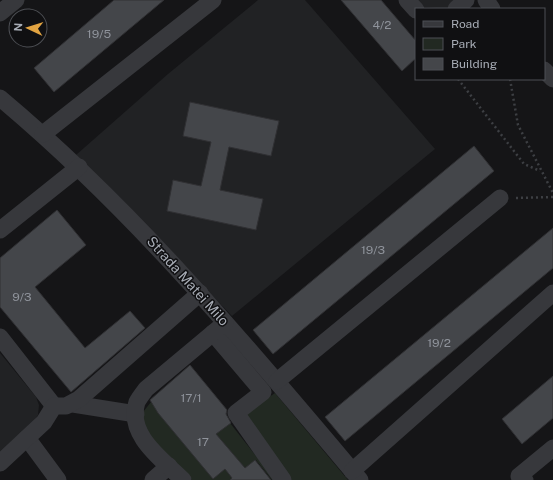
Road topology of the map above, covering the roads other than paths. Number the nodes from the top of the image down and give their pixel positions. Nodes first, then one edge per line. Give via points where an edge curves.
1 (16, 0) edge
2 (213, 0) edge
3 (407, 0) edge
4 (466, 0) edge
5 (457, 8) edge
6 (415, 9) edge
7 (0, 13) edge
8 (545, 71) edge
9 (553, 79) edge
10 (0, 98) edge
11 (43, 134) junction
12 (78, 167) junction
13 (500, 198) road end
14 (0, 230) edge
15 (200, 293) junction
16 (553, 293) edge
17 (219, 328) junction
18 (0, 337) edge
19 (277, 382) junction
20 (73, 404) junction
21 (54, 406) junction
22 (136, 414) junction
23 (27, 438) junction
24 (553, 448) edge
25 (0, 462) edge
26 (169, 466) junction
27 (356, 476) edge
28 (520, 479) edge
29 (58, 480) edge
30 (153, 480) edge
31 (183, 480) edge
32 (283, 480) edge

1 - 7 street
2 - 11 street
3 - 6 street
4 - 5 street
8 - 9 street
10 - 11 street, Strada Matei Milo
11 - 12 street, Strada Matei Milo
12 - 14 street
12 - 15 street, Strada Matei Milo
13 - 19 street
15 - 17 street, Strada Matei Milo
15 - 20 street
16 - 27 street
17 - 19 street, Strada Matei Milo
17 - 22 street via 146,389 138,402
17 - 32 street via 263,392 236,413
18 - 21 street
19 - 27 street, Strada Matei Milo
20 - 21 street
20 - 22 street
21 - 23 street via 44,422
22 - 26 street via 141,437
23 - 25 street
23 - 29 street
24 - 28 street
26 - 30 street
26 - 31 street

